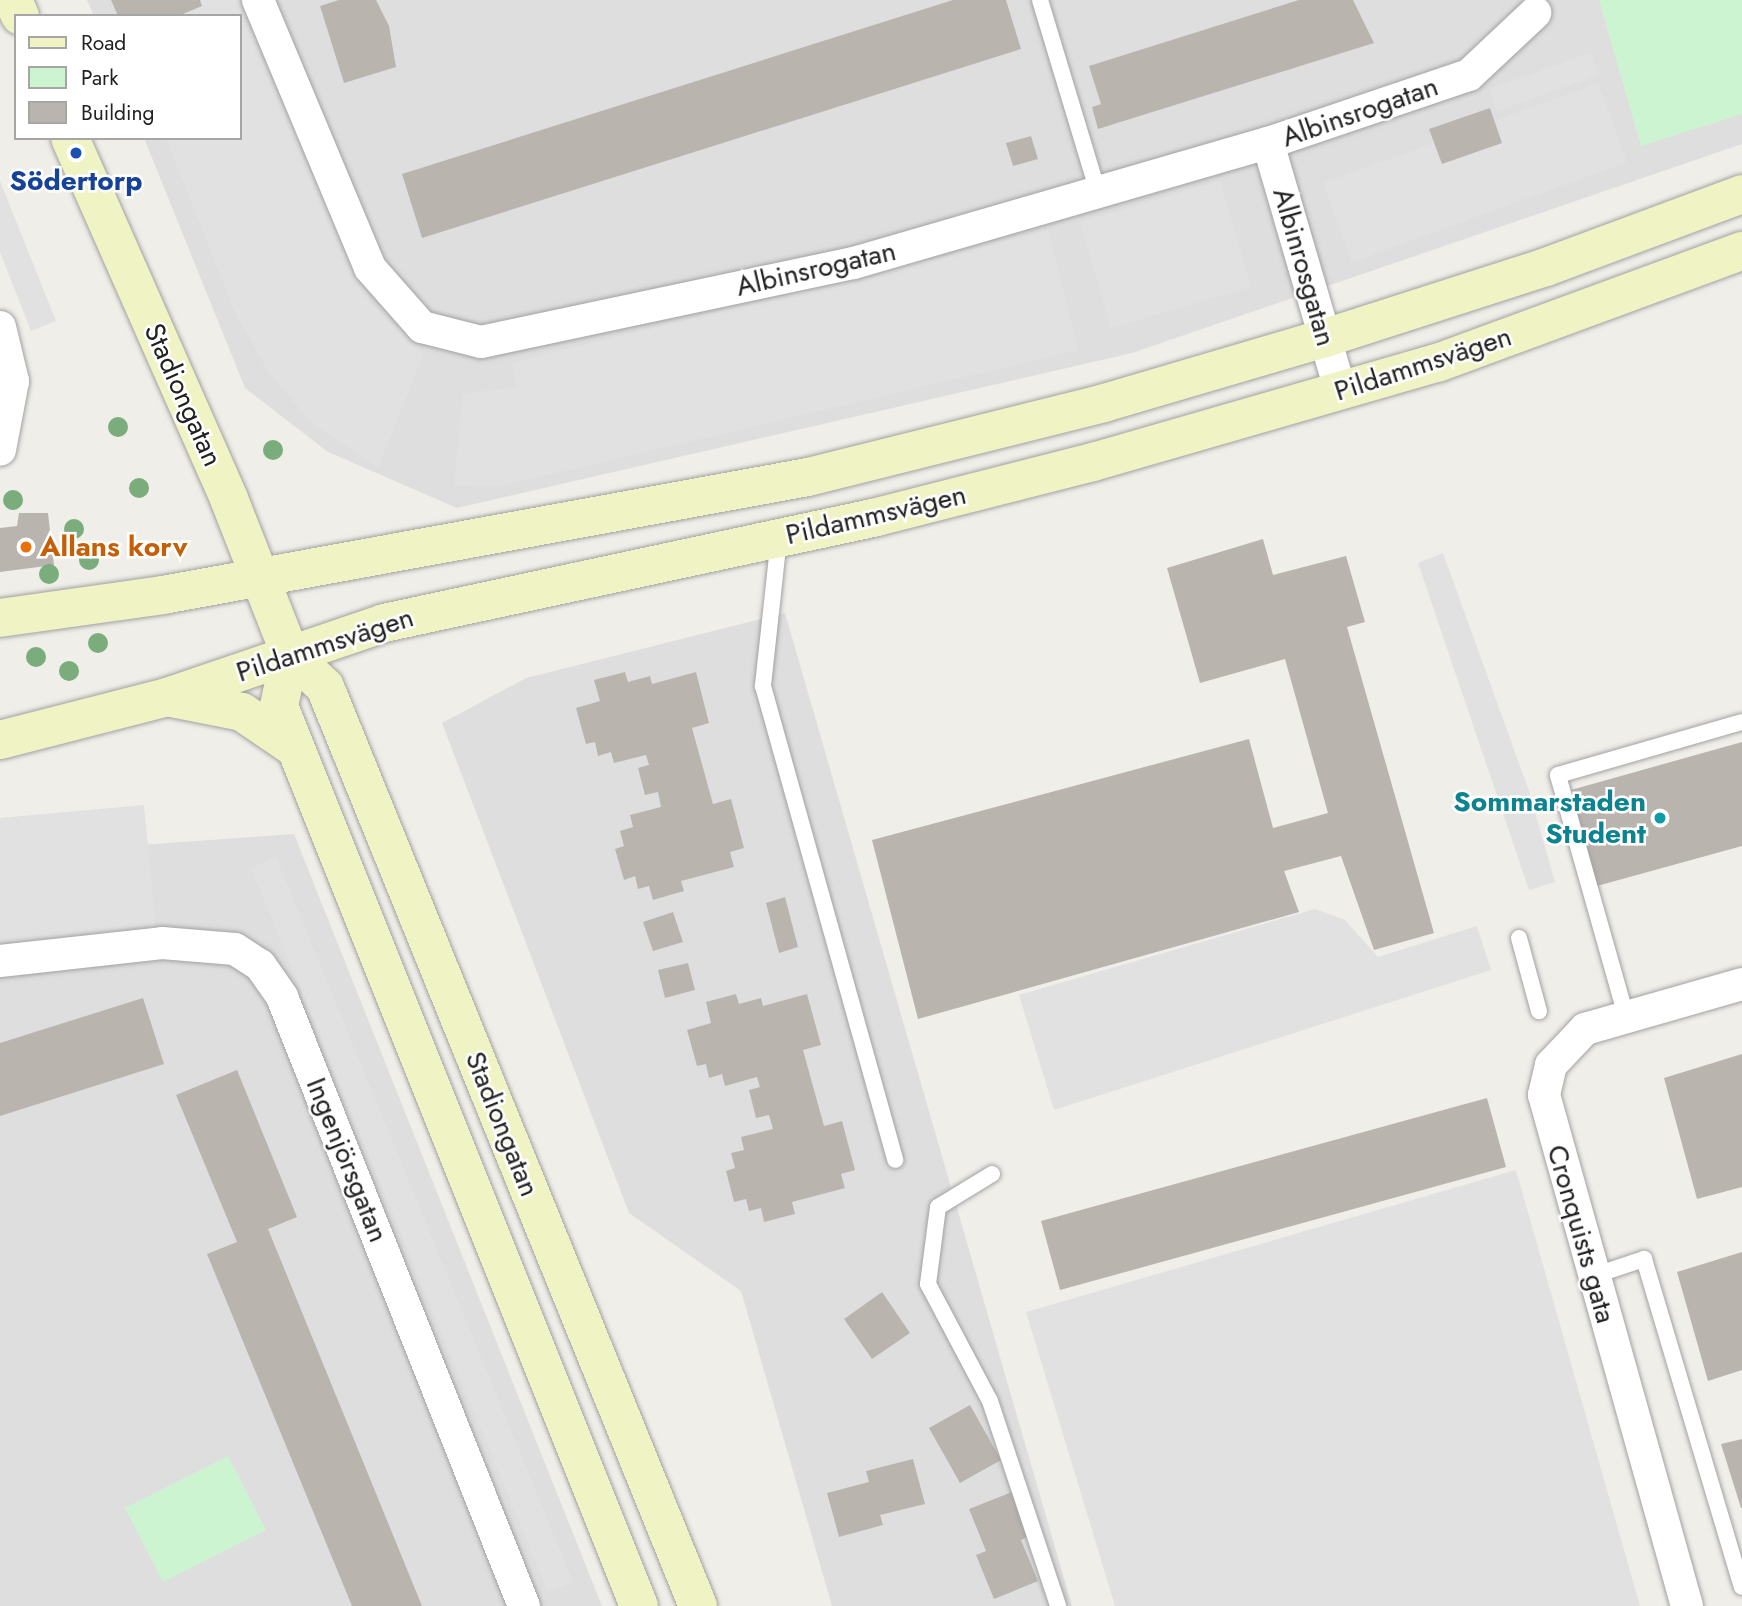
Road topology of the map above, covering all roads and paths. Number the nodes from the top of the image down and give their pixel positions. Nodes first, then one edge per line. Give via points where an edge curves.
1 (258, 0) edge
2 (1040, 0) edge
3 (1535, 13) dead end
4 (71, 140) edge
5 (1268, 143) junction
6 (1098, 192) junction
7 (1742, 194) edge
8 (1742, 251) edge
9 (0, 327) edge
10 (1325, 338) junction
11 (1341, 392) junction
12 (0, 450) edge
13 (779, 538) junction
14 (260, 577) junction
15 (0, 618) edge
16 (290, 654) junction
17 (167, 697) junction
18 (1742, 722) edge
19 (0, 740) edge
20 (295, 748) junction
21 (1518, 938) dead end
22 (0, 961) edge
23 (1742, 985) edge
24 (1539, 1011) dead end
25 (1626, 1016) junction
26 (895, 1160) dead end
27 (992, 1174) dead end
28 (1593, 1276) junction
29 (1742, 1587) edge
30 (524, 1606) edge
31 (639, 1606) edge
32 (698, 1606) edge
33 (1058, 1606) edge
34 (1687, 1606) edge

1 - 6 street, Albinsrogatan via 370,268 422,327 453,336 481,342 854,263
2 - 6 lane
3 - 5 street, Albinsrogatan via 1469,75
4 - 14 main road, Stadiongatan
5 - 6 street, Albinsrogatan
5 - 10 street, Albinrosgatan
7 - 10 main road, Pildammsvägen
8 - 11 main road, Pildammsvägen
9 - 12 street via 13,381
10 - 11 street, Albinrosgatan
10 - 14 main road, Pildammsvägen via 1104,403 808,477
11 - 13 main road, Pildammsvägen via 1093,463
13 - 16 main road, Pildammsvägen via 384,623
13 - 26 lane via 762,686
14 - 15 main road, Pildammsvägen
14 - 16 main road, Stadiongatan
16 - 17 main road, Pildammsvägen
16 - 20 main road, Stadiongatan via 279,706
16 - 32 main road, Stadiongatan via 325,687
17 - 19 main road, Pildammsvägen
17 - 20 main road via 242,712
18 - 25 lane via 1558,775
20 - 31 main road, Stadiongatan
21 - 24 lane
22 - 30 street, Ingenjörsgatan via 162,943 235,950 260,965 282,997
23 - 25 street, Cronquists gata
25 - 28 street, Cronquists gata via 1585,1029 1564,1047 1544,1095
27 - 33 lane via 938,1207 928,1284 990,1401 1024,1488
28 - 29 lane via 1644,1259
28 - 34 street, Cronquists gata

